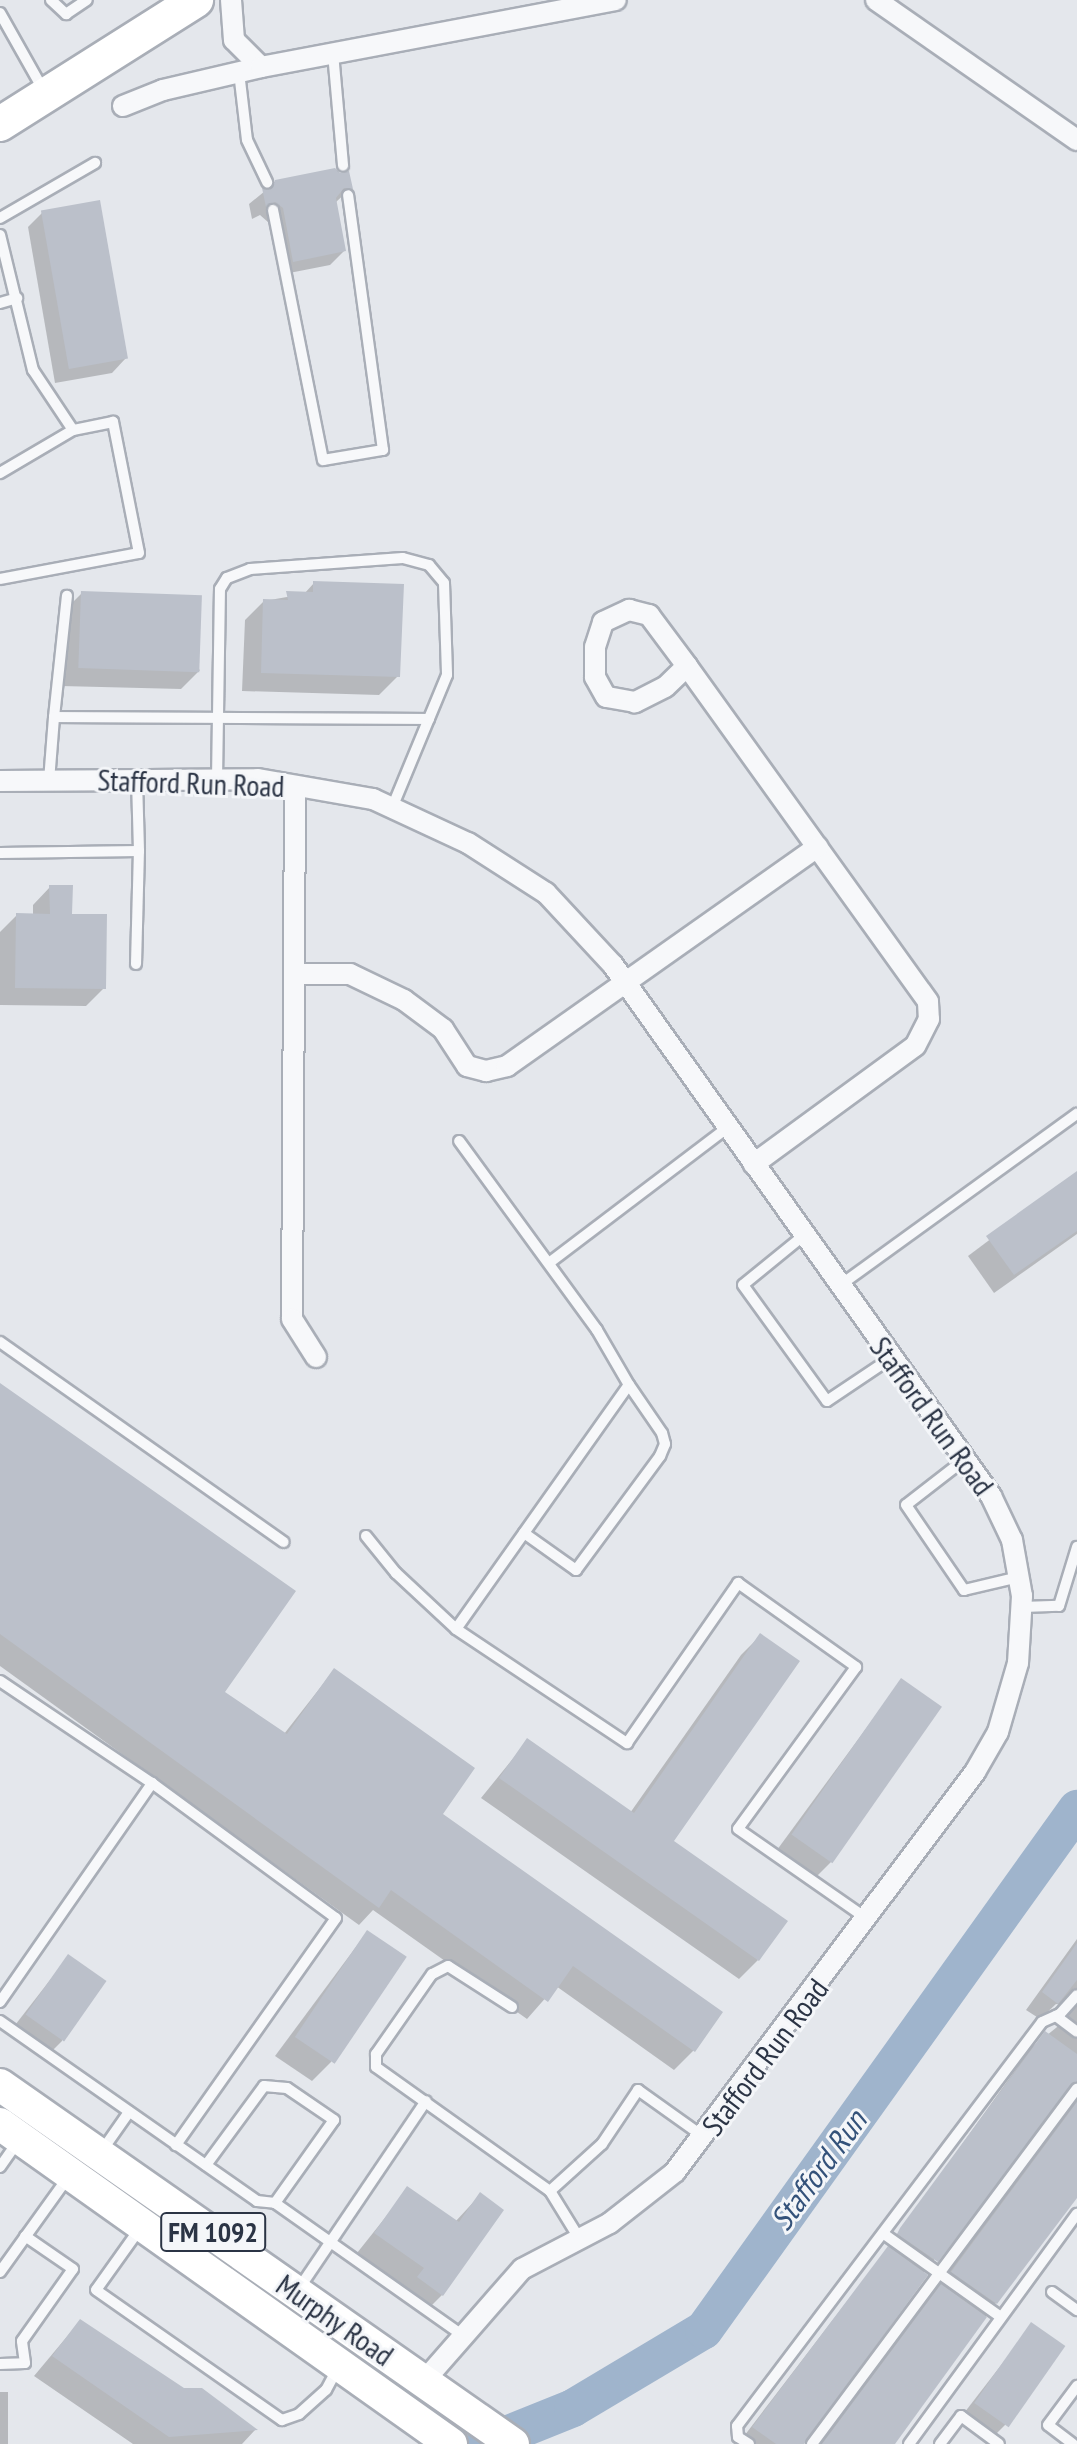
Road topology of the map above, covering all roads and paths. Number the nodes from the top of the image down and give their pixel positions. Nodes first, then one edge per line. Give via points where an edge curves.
1 (51, 0) edge
2 (87, 0) edge
3 (231, 0) edge
4 (616, 0) edge
5 (876, 0) edge
6 (178, 8) edge
7 (0, 13) edge
8 (333, 53) junction
9 (261, 67) junction
10 (239, 72) junction
11 (47, 96) junction
12 (123, 106) dead end
13 (0, 124) edge
14 (1077, 140) edge
15 (95, 163) dead end
16 (343, 166) dead end
17 (267, 182) dead end
18 (348, 195) dead end
19 (273, 210) dead end
20 (0, 218) edge
21 (0, 235) edge
22 (17, 298) junction
23 (0, 303) edge
24 (73, 430) junction
25 (0, 473) edge
26 (0, 579) edge
27 (67, 596) dead end
28 (687, 666) junction
29 (54, 717) junction
30 (218, 717) junction
31 (429, 719) junction
32 (217, 779) junction
33 (137, 780) junction
34 (0, 781) edge
35 (49, 781) junction
36 (295, 786) junction
37 (392, 808) junction
38 (817, 847) junction
39 (139, 851) junction
40 (0, 853) edge
41 (136, 964) dead end
42 (297, 974) junction
43 (624, 981) junction
44 (1077, 1114) edge
45 (728, 1127) junction
46 (459, 1141) dead end
47 (754, 1164) junction
48 (803, 1236) junction
49 (549, 1263) junction
50 (839, 1286) junction
51 (0, 1342) edge
52 (316, 1357) dead end
53 (891, 1358) junction
54 (629, 1385) junction
55 (964, 1460) junction
56 (524, 1533) junction
57 (366, 1536) dead end
58 (283, 1542) dead end
59 (1077, 1547) edge
60 (1019, 1577) junction
61 (1022, 1607) junction
62 (456, 1629) junction
63 (0, 1682) edge
64 (152, 1783) junction
65 (868, 1919) junction
66 (1077, 1995) edge
67 (0, 2002) edge
68 (512, 2007) dead end
69 (1056, 2016) junction
70 (0, 2021) edge
71 (1077, 2032) edge
72 (0, 2085) edge
73 (1077, 2089) edge
74 (426, 2101) junction
75 (0, 2108) edge
76 (129, 2112) junction
77 (10, 2131) edge
78 (705, 2138) junction
79 (176, 2145) junction
80 (99, 2154) junction
81 (206, 2165) junction
82 (0, 2167) edge
83 (71, 2174) junction
84 (550, 2191) junction
85 (275, 2203) junction
86 (1077, 2214) edge
87 (142, 2225) junction
88 (884, 2234) junction
89 (25, 2236) junction
90 (579, 2238) junction
91 (330, 2243) junction
92 (0, 2272) edge
93 (940, 2272) junction
94 (287, 2286) junction
95 (1052, 2292) dead end
96 (251, 2303) junction
97 (1077, 2310) edge
98 (1001, 2317) junction
99 (462, 2335) junction
100 (0, 2364) edge
101 (339, 2366) junction
102 (423, 2382) junction
103 (1077, 2386) edge
104 (451, 2444) edge
105 (513, 2444) edge
106 (749, 2444) edge
107 (812, 2444) edge
108 (909, 2444) edge
109 (940, 2444) edge
110 (999, 2444) edge
111 (1073, 2444) edge

1 - 2 lane via 66,14
3 - 9 street via 234,40
4 - 8 street
5 - 14 street
6 - 11 highway
7 - 11 lane
8 - 9 street
8 - 16 lane
9 - 10 street
10 - 12 street via 163,90
10 - 17 lane via 247,140
11 - 13 highway
15 - 20 lane
18 - 19 lane via 383,450 323,460
21 - 22 lane
22 - 23 lane
22 - 24 lane via 33,370
24 - 25 lane
24 - 26 lane via 113,422 139,553
27 - 29 lane
28 - 28 street via 649,615 629,610 603,622 595,647 595,677 606,697 635,702 665,687
28 - 38 street
29 - 30 lane
29 - 35 lane
30 - 31 lane
30 - 31 lane via 220,589 227,578 250,569 403,558 429,565 444,583 447,675
30 - 32 lane
31 - 37 lane
32 - 33 street, Stafford Run Road
32 - 36 street, Stafford Run Road
33 - 35 street, Stafford Run Road
33 - 39 lane
34 - 35 street, Stafford Run Road
36 - 37 street, Stafford Run Road via 373,799
36 - 42 street
37 - 43 street, Stafford Run Road via 468,843 546,893
38 - 43 street
38 - 47 street via 928,1002 929,1019 915,1046
39 - 40 lane
39 - 41 lane
42 - 43 street via 350,974 404,1000 443,1029 467,1066 486,1071 507,1066
42 - 52 street via 292,1319
43 - 45 street, Stafford Run Road
44 - 50 lane
45 - 47 street, Stafford Run Road
45 - 49 lane
46 - 49 lane
47 - 48 street, Stafford Run Road
48 - 50 street, Stafford Run Road
48 - 53 lane via 743,1285 827,1401
49 - 54 lane
50 - 53 street, Stafford Run Road
51 - 58 lane
53 - 55 street, Stafford Run Road
54 - 56 lane
54 - 56 lane via 662,1433 660,1456 576,1570
55 - 60 street, Stafford Run Road via 1004,1517
55 - 60 lane via 906,1505 964,1590
56 - 62 lane
57 - 62 lane via 396,1573
59 - 61 lane via 1059,1606
60 - 61 street, Stafford Run Road
61 - 65 street, Stafford Run Road via 1018,1663 998,1732
62 - 65 lane via 627,1743 738,1583 856,1667 738,1829
63 - 64 lane
64 - 67 lane
64 - 79 lane via 336,1918
65 - 78 street, Stafford Run Road
66 - 69 lane
68 - 74 lane via 448,1966 432,1974 376,2054 376,2067
69 - 71 lane
69 - 88 lane via 1042,2022
70 - 76 lane
72 - 80 main road, Murphy Road / FM 1092
73 - 93 lane
74 - 84 lane
74 - 91 lane
75 - 80 main road via 67,2155 85,2159
76 - 79 lane
76 - 80 lane
77 - 82 lane
77 - 83 main road, Murphy Road / FM 1092
78 - 84 lane via 638,2090 602,2144
78 - 90 street, Stafford Run Road via 642,2202
79 - 81 lane
80 - 94 main road, Murphy Road / FM 1092
81 - 85 lane via 257,2201
81 - 85 lane via 264,2086 276,2083 287,2088 334,2120
83 - 87 main road, Murphy Road / FM 1092
83 - 89 lane
84 - 90 lane
85 - 91 lane
86 - 98 lane
87 - 94 main road via 167,2224 242,2273
87 - 96 main road, Murphy Road / FM 1092
87 - 101 lane via 96,2290 282,2420 299,2414 326,2390
88 - 93 lane
88 - 106 lane via 737,2426 738,2437
89 - 92 lane
89 - 100 lane via 73,2269 22,2341 25,2363
90 - 99 street, Stafford Run Road via 514,2275
91 - 94 lane
91 - 99 lane
93 - 98 lane
93 - 107 lane
94 - 102 main road, Murphy Road / FM 1092
95 - 97 lane
96 - 101 main road, Murphy Road / FM 1092
96 - 102 main road via 299,2316 400,2388
98 - 108 lane
99 - 102 street, Stafford Run Road
101 - 104 main road, Murphy Road / FM 1092
102 - 105 main road, Murphy Road / FM 1092
103 - 111 lane via 1048,2425
109 - 110 lane via 961,2416

